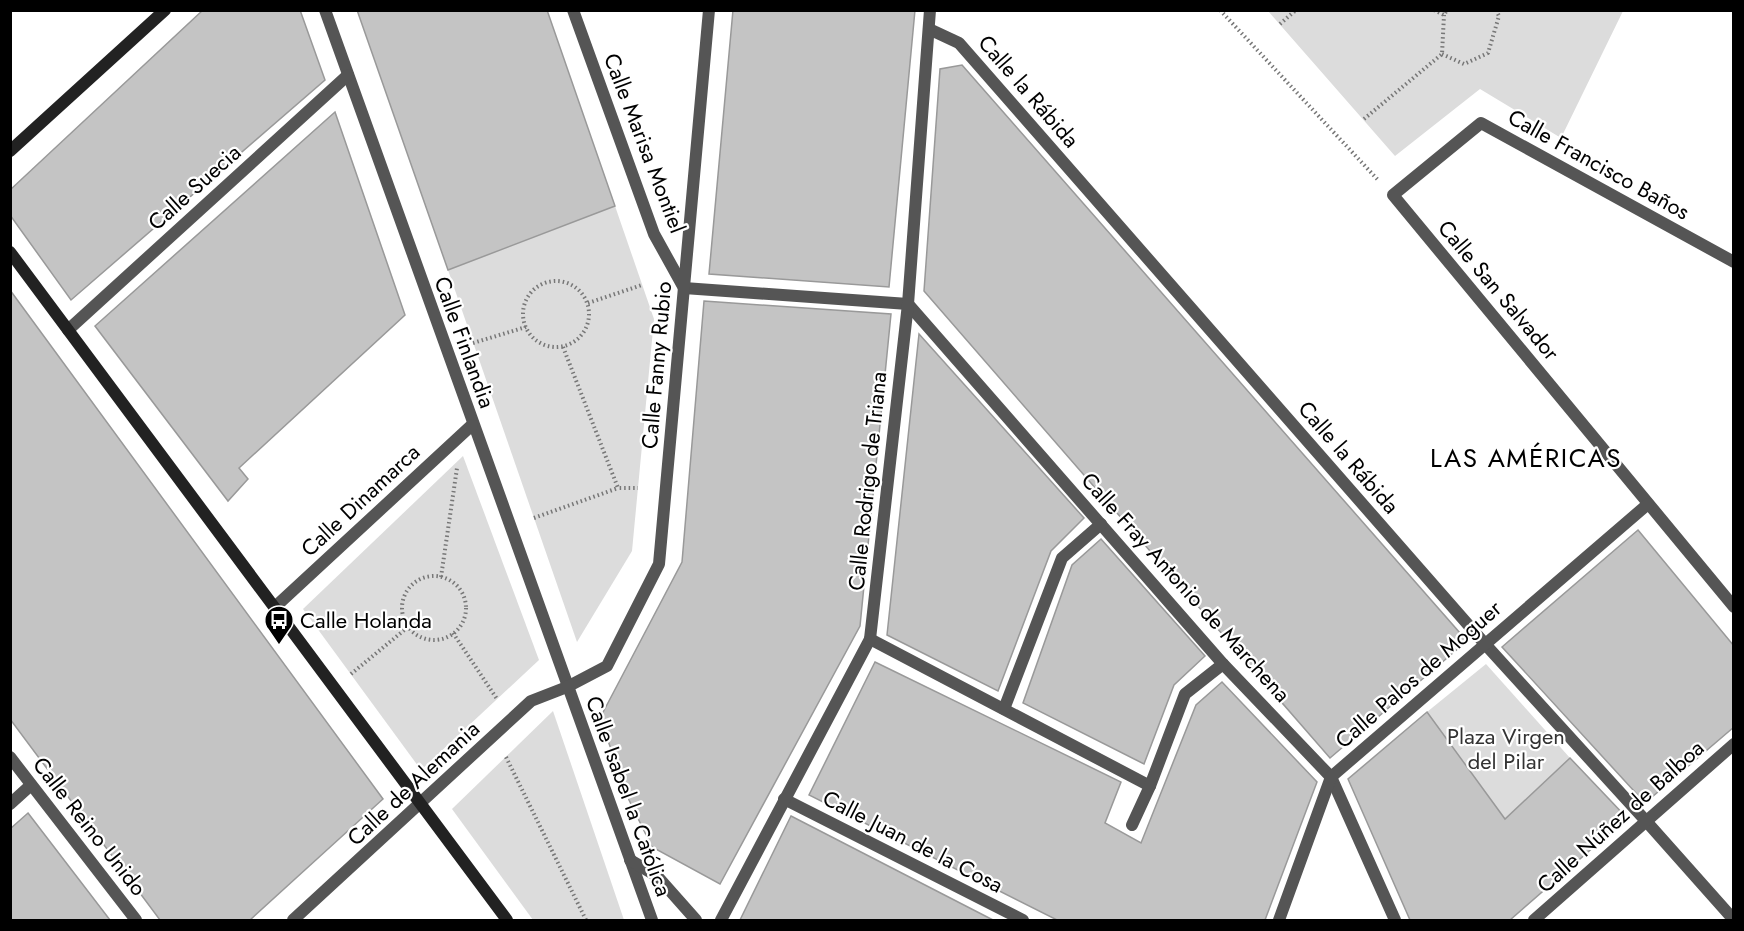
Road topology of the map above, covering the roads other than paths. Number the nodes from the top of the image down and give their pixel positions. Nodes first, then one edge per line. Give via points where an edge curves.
1 (165, 10) edge
2 (325, 10) edge
3 (573, 10) edge
4 (709, 10) edge
5 (930, 10) edge
6 (928, 29) junction
7 (348, 75) junction
8 (10, 151) edge
9 (1393, 195) joint
10 (10, 252) edge
11 (1734, 262) edge
12 (684, 288) junction
13 (908, 304) junction
14 (68, 330) junction
15 (472, 425) junction
16 (1648, 504) junction
17 (1101, 524) junction
18 (275, 607) junction
19 (1734, 607) edge
20 (870, 639) junction
21 (1485, 644) junction
22 (1223, 664) junction
23 (567, 687) junction
24 (1004, 708) junction
25 (1734, 744) edge
26 (10, 758) edge
27 (1331, 777) junction
28 (31, 785) junction
29 (1150, 786) junction
30 (784, 799) junction
31 (10, 804) edge
32 (422, 804) junction
33 (1646, 821) junction
34 (1132, 825) dead end
35 (630, 860) junction
36 (1734, 920) edge
37 (136, 921) edge
38 (293, 921) edge
39 (507, 921) edge
40 (652, 921) edge
41 (696, 921) edge
42 (721, 921) edge
43 (1023, 921) edge
44 (1279, 921) edge
45 (1395, 921) edge
46 (1534, 921) edge

1 - 8 street
2 - 7 street, Calle Finlandia
3 - 12 street, Calle Marisa Montiel via 654,234
4 - 12 street, Calle Fanny Rubio
5 - 6 street, Calle Rodrigo de Triana
6 - 13 street, Calle Rodrigo de Triana
6 - 21 street, Calle la Rábida via 959,43
7 - 14 street, Calle Suecia
7 - 15 street, Calle Finlandia
9 - 11 street, Calle Francisco Baños via 1481,123
9 - 16 street, Calle San Salvador
10 - 14 street
12 - 13 street
12 - 23 street, Calle Fanny Rubio via 659,564 607,666
13 - 17 street, Calle Fray Antonio de Marchena
13 - 20 street, Calle Rodrigo de Triana
14 - 18 street
15 - 18 street, Calle Dinamarca
15 - 23 street, Calle Finlandia
16 - 19 street, Calle San Salvador
16 - 21 street, Calle Palos de Moguer
17 - 22 street, Calle Fray Antonio de Marchena
17 - 24 street via 1062,558
18 - 32 street
20 - 24 street
20 - 30 street, Calle Rodrigo de Triana
21 - 27 street, Calle Palos de Moguer
21 - 33 street, Calle la Rábida
22 - 27 street, Calle Fray Antonio de Marchena
22 - 29 street via 1185,694
23 - 32 street, Calle de Alemania via 531,701
23 - 35 street, Calle Isabel la Católica
24 - 29 street
25 - 33 street, Calle Núñez de Balboa
26 - 28 street, Calle Reino Unido
27 - 44 street, Calle Palos de Moguer
27 - 45 street, Calle Fray Antonio de Marchena
28 - 31 street
28 - 37 street, Calle Reino Unido
29 - 34 street
30 - 42 street, Calle Rodrigo de Triana
30 - 43 street, Calle Juan de la Cosa
32 - 38 street, Calle de Alemania
32 - 39 street
33 - 36 street, Calle la Rábida
33 - 46 street, Calle Núñez de Balboa
35 - 40 street, Calle Isabel la Católica
35 - 41 street via 657,876

